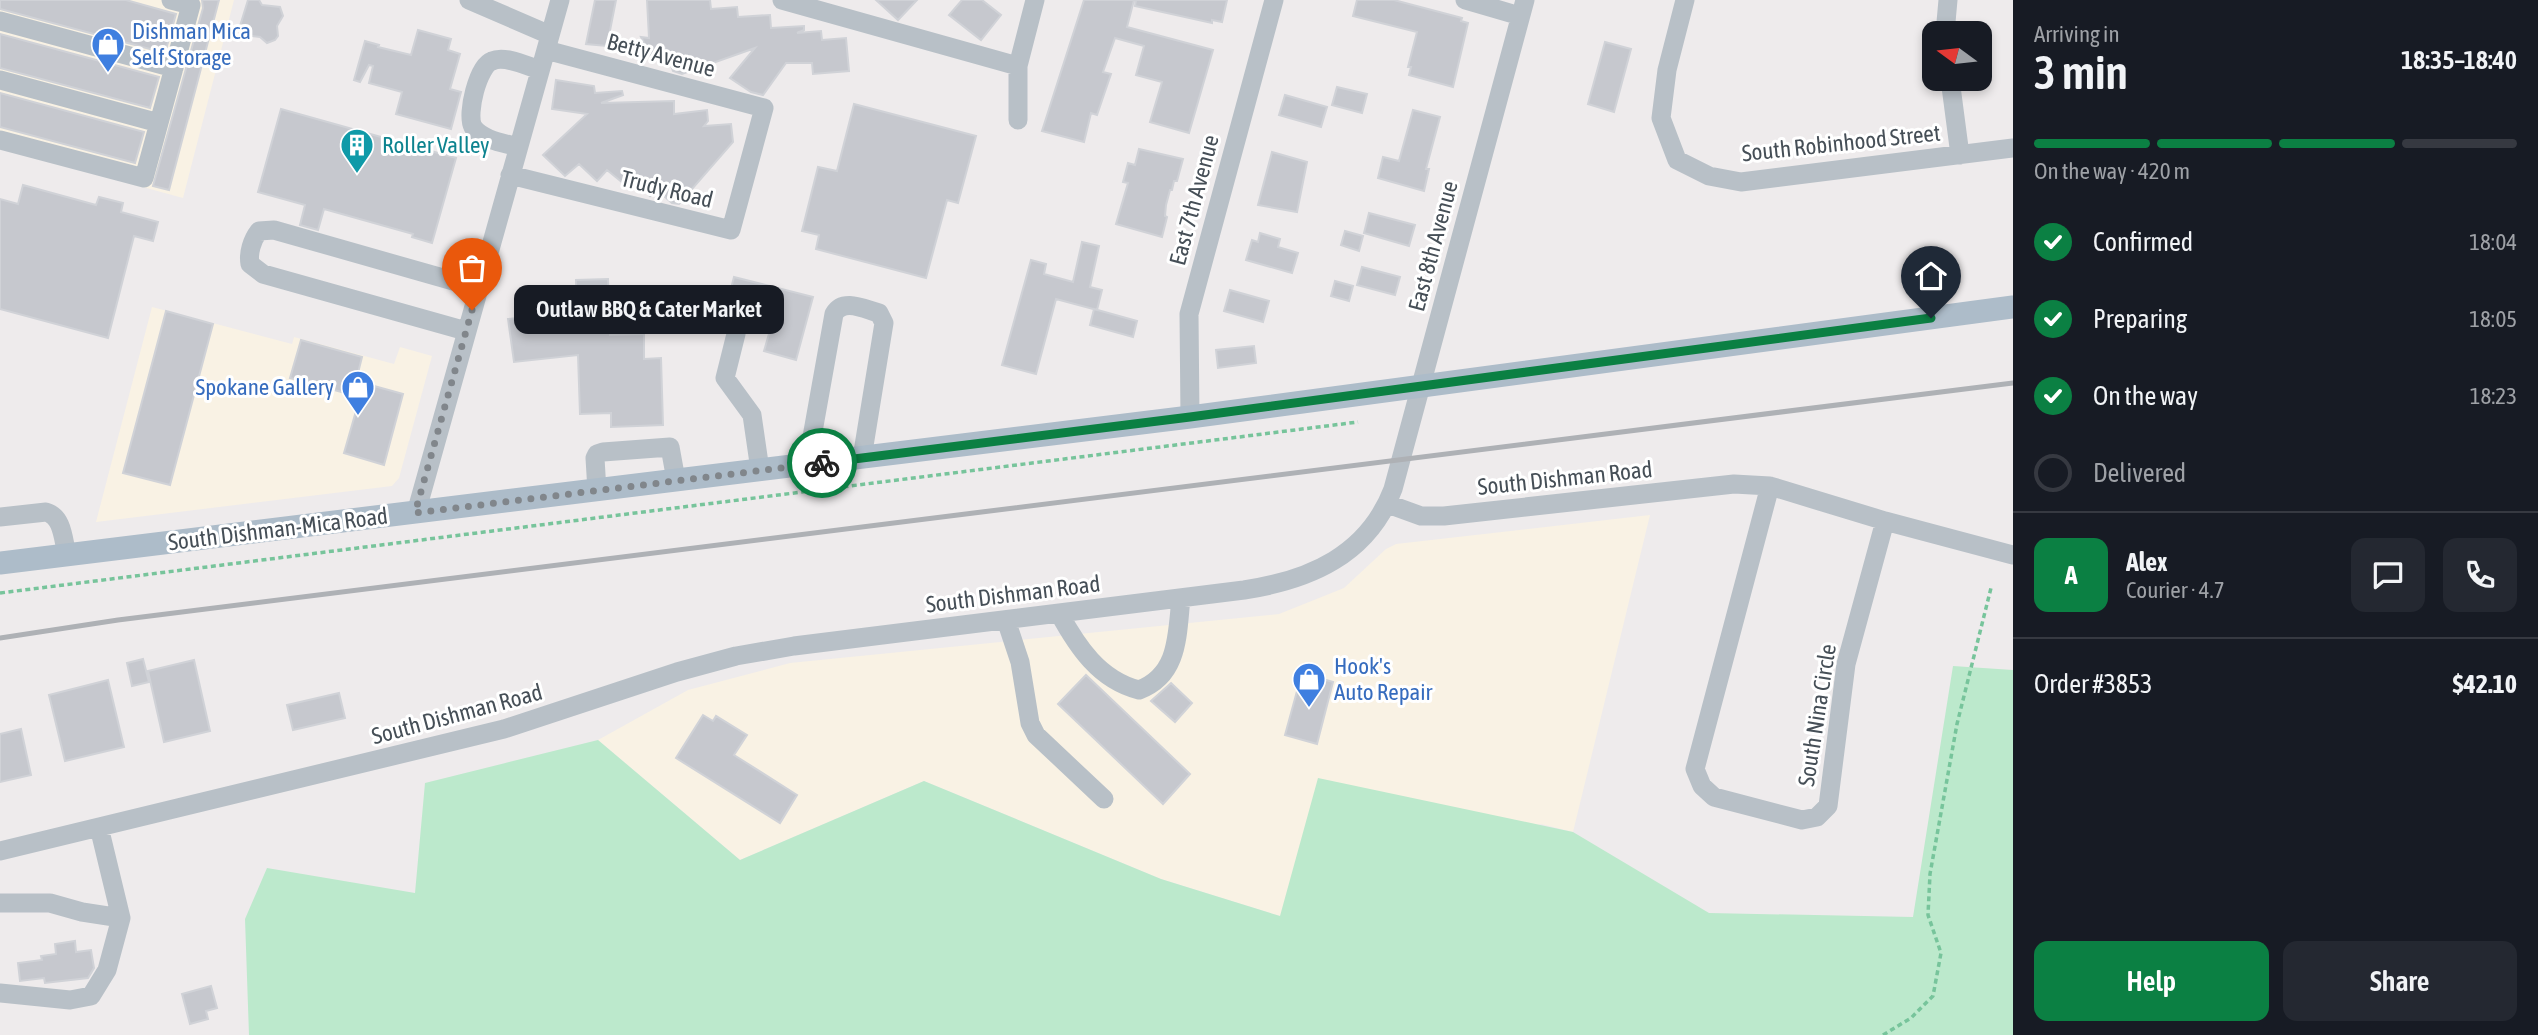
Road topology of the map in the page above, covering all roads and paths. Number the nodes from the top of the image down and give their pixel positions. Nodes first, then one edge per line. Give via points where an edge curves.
1 (171, 0) edge
2 (469, 0) edge
3 (560, 0) edge
4 (782, 0) edge
5 (1035, 0) edge
6 (1274, 0) edge
7 (1465, 0) edge
8 (1685, 0) edge
9 (1948, 0) edge
10 (192, 3) edge
11 (1523, 8) edge
12 (0, 21) edge
13 (1946, 21) edge
14 (548, 42) junction
15 (1018, 66) junction
16 (174, 68) junction
17 (540, 70) junction
18 (0, 80) edge
19 (1952, 91) edge
20 (764, 108) joint
21 (1018, 120) dead end
22 (159, 123) junction
23 (0, 140) edge
24 (518, 147) junction
25 (2013, 148) edge
26 (1960, 155) junction
27 (510, 175) junction
28 (478, 288) junction
29 (2013, 307) edge
30 (466, 331) junction
31 (736, 334) dead end
32 (1420, 386) junction
33 (1190, 417) junction
34 (1358, 422) dead end
35 (862, 458) junction
36 (807, 465) junction
37 (761, 470) junction
38 (676, 480) junction
39 (1770, 486) junction
40 (597, 491) junction
41 (1388, 504) junction
42 (415, 513) junction
43 (0, 517) edge
44 (1885, 521) junction
45 (67, 555) junction
46 (2013, 555) edge
47 (0, 563) edge
48 (1991, 588) dead end
49 (0, 593) edge
50 (1181, 598) junction
51 (1059, 613) junction
52 (1006, 620) junction
53 (1104, 799) dead end
54 (99, 827) junction
55 (0, 851) edge
56 (0, 903) edge
57 (121, 918) junction
58 (0, 993) edge
59 (1883, 1035) edge

1 - 10 street
2 - 14 street, Betty Avenue
3 - 14 street
4 - 15 street
5 - 15 street
6 - 33 street, East 7th Avenue via 1189,314
7 - 11 street
8 - 26 street, South Robinhood Street via 1667,70 1661,118 1677,160 1709,176 1741,182
9 - 13 street
10 - 16 street
11 - 32 street, East 8th Avenue
12 - 16 street
14 - 17 street
14 - 20 street, Betty Avenue
15 - 21 street
16 - 22 street
17 - 24 street
17 - 24 street via 493,60 482,71 471,106 474,128
18 - 22 street
19 - 26 street
20 - 27 street, Trudy Road via 731,230
22 - 23 street via 145,178
24 - 27 street
25 - 26 street, South Robinhood Street
27 - 28 street
28 - 30 street
28 - 30 street via 274,230 260,231 254,237 250,264 262,274
29 - 32 main road, South Dishman-Mica Road
30 - 42 street
31 - 37 street via 725,378 752,415
32 - 33 main road, South Dishman-Mica Road
32 - 41 street, East 8th Avenue
33 - 35 main road, South Dishman-Mica Road
34 - 49 path
35 - 36 main road, South Dishman-Mica Road
35 - 36 street via 884,323 879,313 843,305 834,314
36 - 37 main road, South Dishman-Mica Road
37 - 38 main road, South Dishman-Mica Road
38 - 40 main road, South Dishman-Mica Road
38 - 40 street via 670,447 603,452 595,458
39 - 41 street, South Dishman Road via 1734,484 1444,516 1421,516
39 - 44 street, South Dishman Road
39 - 44 street, South Nina Circle via 1695,769 1702,786 1714,797 1802,820 1817,817 1828,806 1846,664
40 - 42 main road, South Dishman-Mica Road
41 - 50 street, South Dishman Road via 1348,551 1308,575 1267,587
42 - 45 main road, South Dishman-Mica Road
43 - 45 street via 53,514
44 - 46 street, South Dishman Road
45 - 47 main road, South Dishman-Mica Road
48 - 59 path via 1957,724 1930,874 1928,915 1941,953 1933,996
50 - 51 street, South Dishman Road
50 - 51 street via 1169,666 1161,678 1139,690 1088,659
51 - 52 street, South Dishman Road
52 - 53 street via 1036,735
52 - 54 street, South Dishman Road via 736,656 504,729
54 - 55 street, South Dishman Road
54 - 57 street
56 - 57 street via 50,903
57 - 58 street via 107,970 91,996 69,1000

